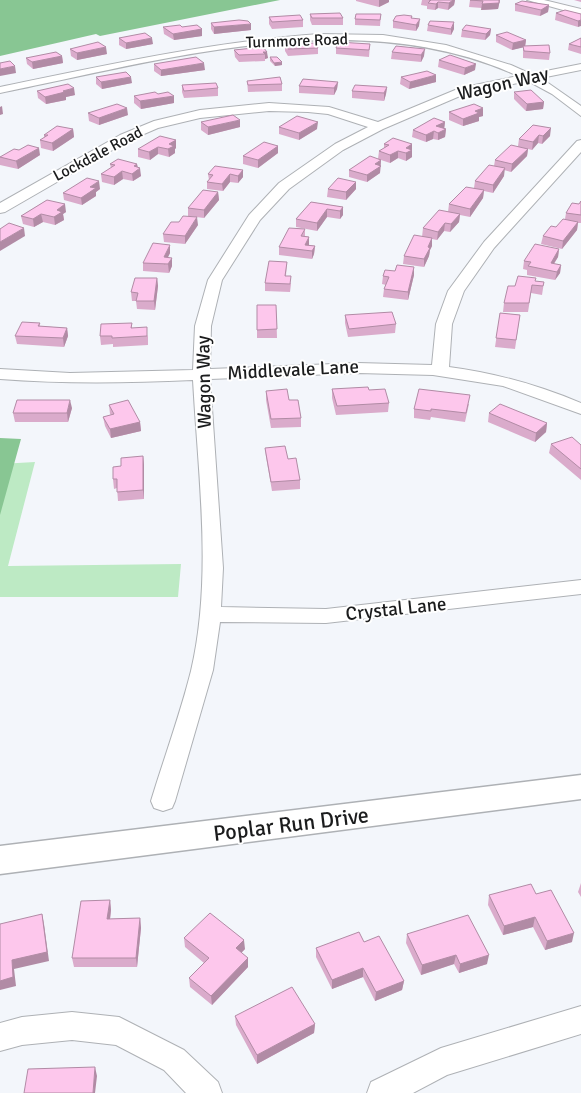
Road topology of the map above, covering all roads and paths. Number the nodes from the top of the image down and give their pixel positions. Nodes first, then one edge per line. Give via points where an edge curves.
1 (532, 0) edge
2 (581, 12) edge
3 (581, 67) edge
4 (532, 77) junction
5 (0, 90) edge
6 (581, 112) edge
7 (379, 126) junction
8 (581, 144) edge
9 (0, 208) edge
10 (440, 370) junction
11 (0, 374) edge
12 (201, 374) junction
13 (581, 409) edge
14 (581, 587) edge
15 (210, 614) junction
16 (581, 787) edge
17 (163, 801) dead end
18 (0, 860) edge
19 (581, 1020) edge
20 (0, 1037) edge
21 (207, 1093) edge
22 (382, 1093) edge

1 - 2 street
3 - 4 street, Wagon Way
4 - 5 street, Turnmore Road via 490,60 428,45 364,38 321,38 237,43
4 - 6 street, Turnmore Road via 561,94
4 - 7 street, Wagon Way via 464,90
7 - 9 street, Lockdale Road via 308,108 269,106 200,114 154,125 124,138
7 - 12 street, Wagon Way via 316,162 284,186 254,218 215,280 203,326
8 - 10 street via 489,245 456,291 444,324
10 - 12 street, Middlevale Lane via 376,366
10 - 13 street, Middlevale Lane via 493,378
11 - 12 street, Middlevale Lane via 76,378
12 - 15 street, Wagon Way via 213,568
14 - 15 street, Crystal Lane via 326,616
15 - 17 street, Wagon Way via 202,670
16 - 18 street, Poplar Run Drive
19 - 22 street via 441,1062
20 - 21 street via 22,1031 72,1026 119,1031 174,1060

